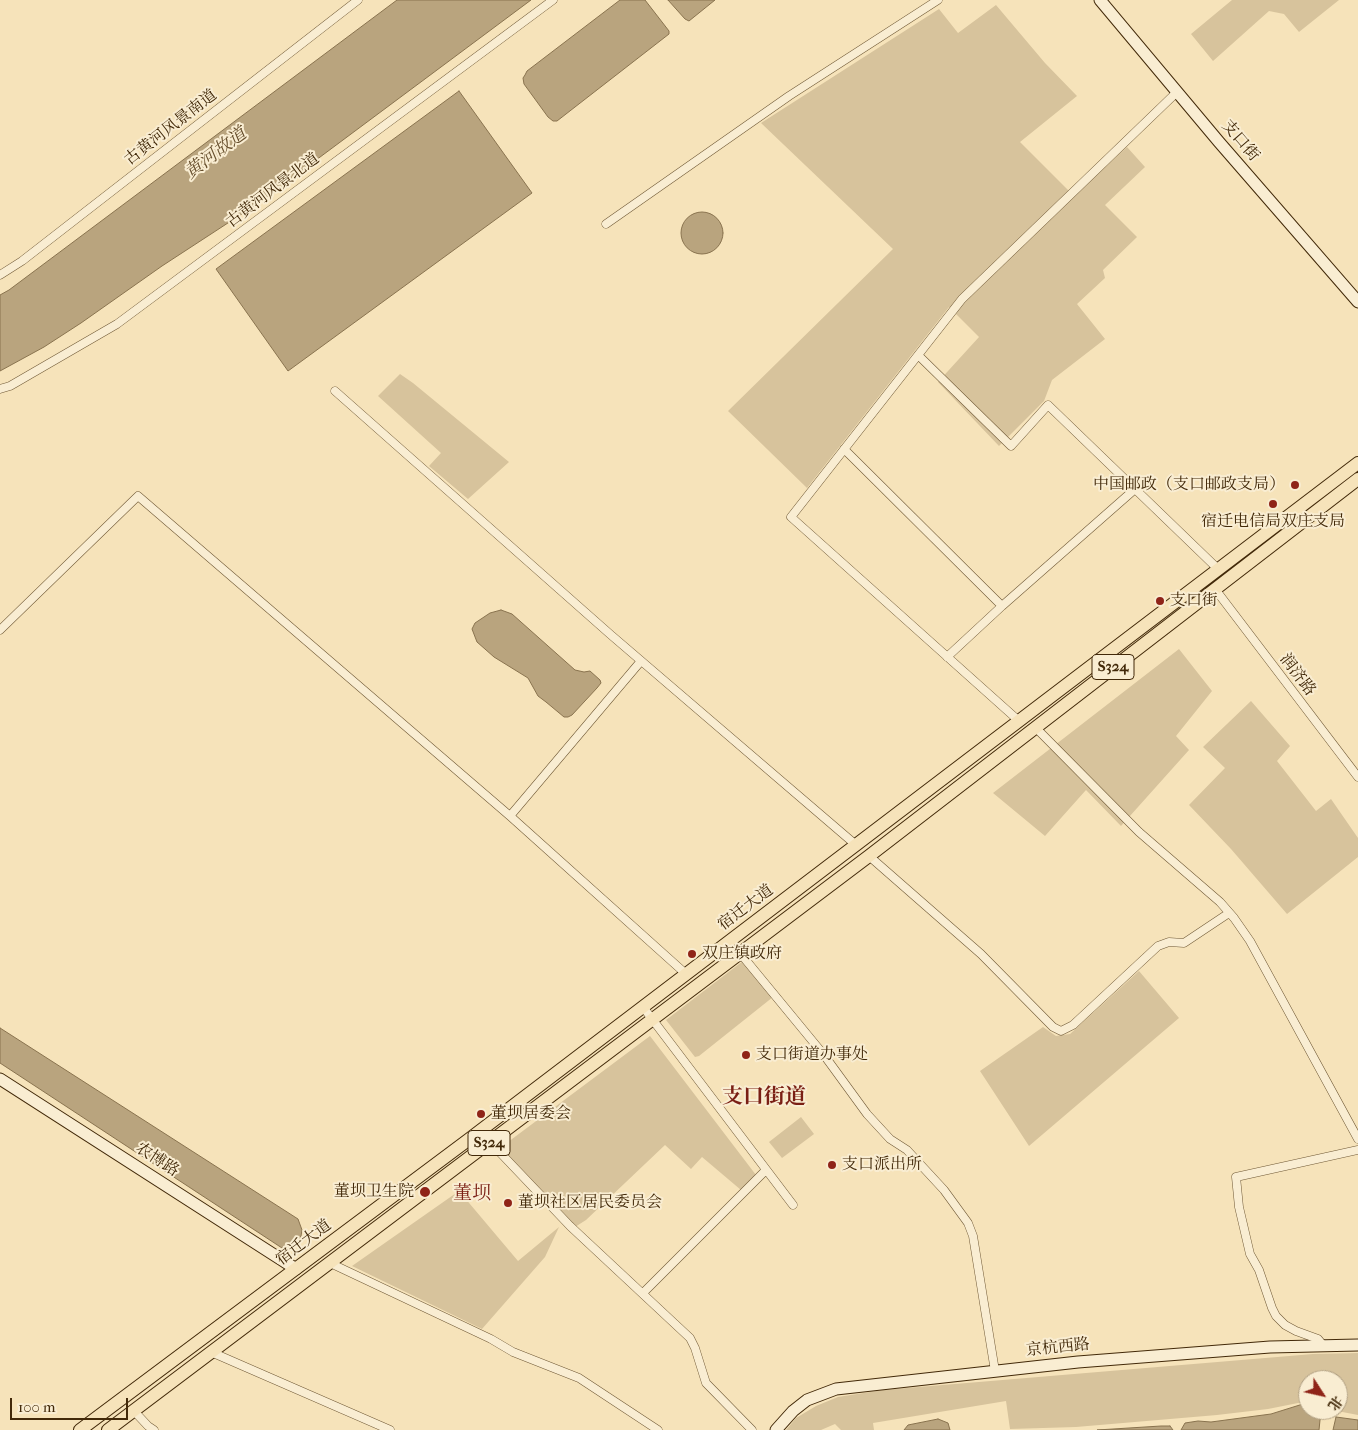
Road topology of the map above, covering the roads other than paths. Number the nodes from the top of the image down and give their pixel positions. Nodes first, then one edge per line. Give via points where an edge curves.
1 (358, 0) edge
2 (553, 0) edge
3 (938, 0) edge
4 (1100, 0) edge
5 (1177, 92) junction
6 (606, 224) dead end
7 (0, 275) edge
8 (1358, 302) edge
9 (918, 355) junction
10 (0, 389) edge
11 (335, 391) dead end
12 (844, 449) junction
13 (1358, 462) edge
14 (1358, 480) edge
15 (1135, 489) junction
16 (1218, 569) junction
17 (1215, 589) junction
18 (1002, 606) junction
19 (0, 630) edge
20 (947, 656) junction
21 (641, 661) junction
22 (1019, 721) junction
23 (1035, 727) junction
24 (1358, 777) edge
25 (510, 816) junction
26 (856, 846) junction
27 (869, 856) junction
28 (1229, 913) junction
29 (740, 953) junction
30 (686, 974) junction
31 (643, 1007) junction
32 (652, 1019) junction
33 (0, 1079) edge
34 (1358, 1139) edge
35 (490, 1142) junction
36 (1358, 1150) edge
37 (766, 1170) junction
38 (793, 1205) dead end
39 (330, 1263) junction
40 (296, 1269) junction
41 (644, 1293) junction
42 (1323, 1345) junction
43 (1358, 1345) edge
44 (211, 1352) junction
45 (995, 1371) junction
46 (134, 1410) junction
47 (80, 1430) edge
48 (108, 1430) edge
49 (154, 1430) edge
50 (390, 1430) edge
51 (658, 1430) edge
52 (752, 1430) edge
53 (776, 1430) edge

1 - 7 street, 古黄河风景南道
2 - 10 street, 古黄河风景北道 via 117,324
3 - 6 street via 782,101
4 - 5 street, 支口街
5 - 8 street, 支口街
5 - 9 street via 962,299
9 - 12 street
9 - 15 street via 1011,446 1048,405
11 - 21 street
12 - 18 street
12 - 20 street via 791,517
13 - 16 main road, 宿迁大道 / S324
14 - 17 main road, 宿迁大道 / S324
15 - 16 street
15 - 18 street
16 - 22 main road, 宿迁大道 / S324
17 - 23 main road, 宿迁大道 / S324
17 - 24 street, 润济路
18 - 20 street
19 - 25 street via 138,496
20 - 22 street
21 - 25 street
21 - 26 street
22 - 26 main road, 宿迁大道 / S324
23 - 27 main road, 宿迁大道 / S324
23 - 28 street via 1139,832
25 - 30 street
26 - 30 main road, 宿迁大道 / S324
27 - 28 street via 981,954 1061,1031 1073,1025 1158,946 1169,942 1184,943
27 - 29 main road, 宿迁大道 / S324
28 - 34 street via 1250,941
29 - 32 main road, 宿迁大道 / S324
29 - 45 street via 868,1114 890,1139 907,1150 968,1223 973,1236
30 - 31 main road, 宿迁大道 / S324
31 - 32 street
31 - 40 main road, 宿迁大道 / S324
32 - 35 main road, 宿迁大道 / S324
32 - 37 street
33 - 40 street, 农博路
35 - 39 main road, 宿迁大道 / S324
35 - 41 street via 570,1226
36 - 42 street via 1236,1177 1250,1254 1276,1316
37 - 38 street
37 - 41 street
39 - 44 main road, 宿迁大道 / S324
39 - 51 street via 513,1352 580,1378
40 - 47 main road, 宿迁大道 / S324
41 - 52 street via 690,1338 706,1383
42 - 43 street, 京杭西路
42 - 45 street, 京杭西路
44 - 46 main road, 宿迁大道 / S324
44 - 50 street
45 - 53 street, 京杭西路 via 836,1389 807,1400
46 - 48 main road, 宿迁大道 / S324
46 - 49 street

